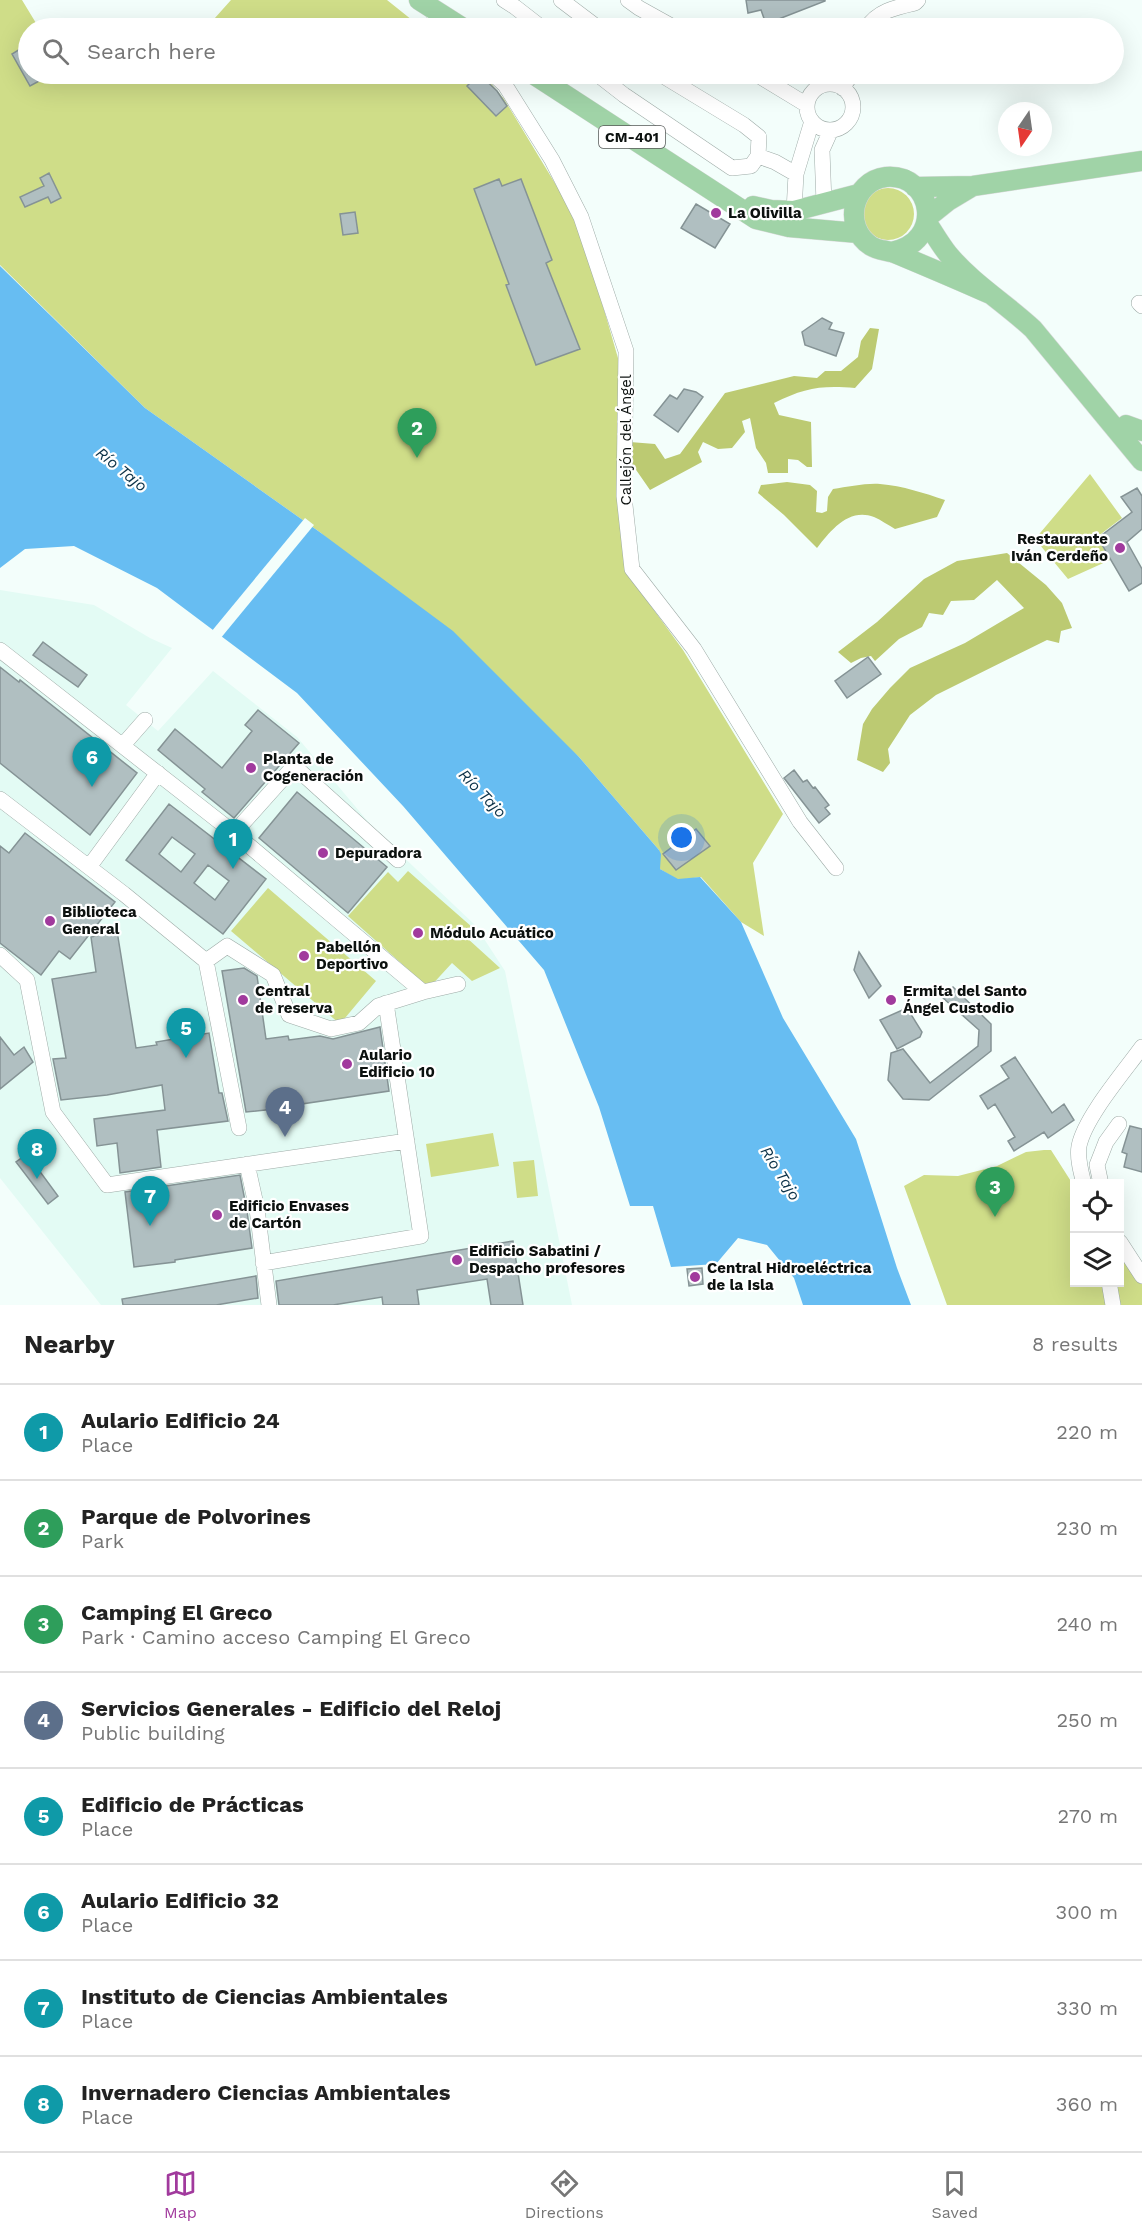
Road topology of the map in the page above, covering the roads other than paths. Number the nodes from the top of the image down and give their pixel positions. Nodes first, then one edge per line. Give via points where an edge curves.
1 (504, 0) edge
2 (561, 0) edge
3 (628, 0) edge
4 (918, 0) edge
5 (424, 4) edge
6 (435, 18) edge
7 (447, 18) edge
8 (529, 18) edge
9 (585, 18) edge
10 (656, 18) edge
11 (875, 18) edge
12 (512, 84) edge
13 (548, 84) edge
14 (611, 84) edge
15 (676, 84) edge
16 (770, 84) edge
17 (845, 84) edge
18 (842, 88) junction
19 (810, 113) junction
20 (831, 130) junction
21 (758, 156) junction
22 (1142, 161) edge
23 (796, 174) junction
24 (973, 186) junction
25 (915, 187) junction
26 (859, 194) junction
27 (731, 202) junction
28 (824, 203) junction
29 (794, 211) junction
30 (927, 220) junction
31 (858, 233) junction
32 (891, 252) junction
33 (990, 294) junction
34 (1033, 329) junction
35 (1134, 428) edge
36 (1142, 444) edge
37 (1142, 461) edge
38 (0, 650) edge
39 (145, 720) dead end
40 (123, 745) junction
41 (158, 773) junction
42 (0, 799) edge
43 (234, 833) junction
44 (398, 860) dead end
45 (89, 867) junction
46 (836, 868) dead end
47 (0, 955) edge
48 (206, 961) junction
49 (458, 984) dead end
50 (423, 992) junction
51 (386, 1003) junction
52 (1142, 1047) edge
53 (1119, 1124) dead end
54 (239, 1128) dead end
55 (407, 1141) junction
56 (247, 1164) junction
57 (1082, 1179) edge
58 (1100, 1179) edge
59 (1124, 1246) edge
60 (263, 1263) junction
61 (1142, 1276) edge
62 (1110, 1287) edge
63 (269, 1305) edge
64 (1113, 1305) edge

1 - 8 street
2 - 9 street
3 - 10 street
4 - 11 street
5 - 6 street
5 - 7 main road
12 - 46 street, Callejón del Ángel via 581,217 626,351 624,496 632,569 694,649 800,822
13 - 27 main road, CM-401
14 - 21 street via 732,168 751,166
15 - 21 street via 759,137
16 - 19 street
17 - 18 street
18 - 19 street via 820,87 809,98
18 - 20 street via 852,99 852,113 845,125
19 - 20 street via 824,129
19 - 23 street
20 - 28 street via 822,150
21 - 23 street
22 - 24 main road, CM-401
23 - 29 street
24 - 25 main road, CM-401
24 - 30 main road, CM-401
25 - 26 main road, CM-401 via 885,177
25 - 30 main road via 927,206
26 - 28 main road, CM-401
26 - 31 main road via 853,213
27 - 29 main road, CM-401
27 - 31 main road, CM-401 via 756,219 789,227
28 - 29 main road, CM-401
30 - 32 main road, CM-401 via 918,240
30 - 33 main road via 948,254
31 - 32 main road, CM-401 via 872,247
32 - 33 main road
33 - 34 main road
34 - 35 main road via 1070,356
34 - 37 main road
35 - 36 main road
38 - 40 street
39 - 40 street
40 - 41 street
41 - 43 street
41 - 45 street
42 - 45 street
43 - 44 street via 294,766
43 - 50 street
45 - 48 street
47 - 56 street via 27,980 53,1112 107,1185
48 - 51 street via 227,946 273,975 289,1015 331,1029 359,1023
48 - 54 street
49 - 50 street
50 - 51 street
51 - 55 street
52 - 57 street via 1085,1128 1079,1148
53 - 58 street via 1097,1165
55 - 56 street
55 - 60 street via 421,1236
56 - 60 street
59 - 61 street
60 - 63 street
62 - 64 street

